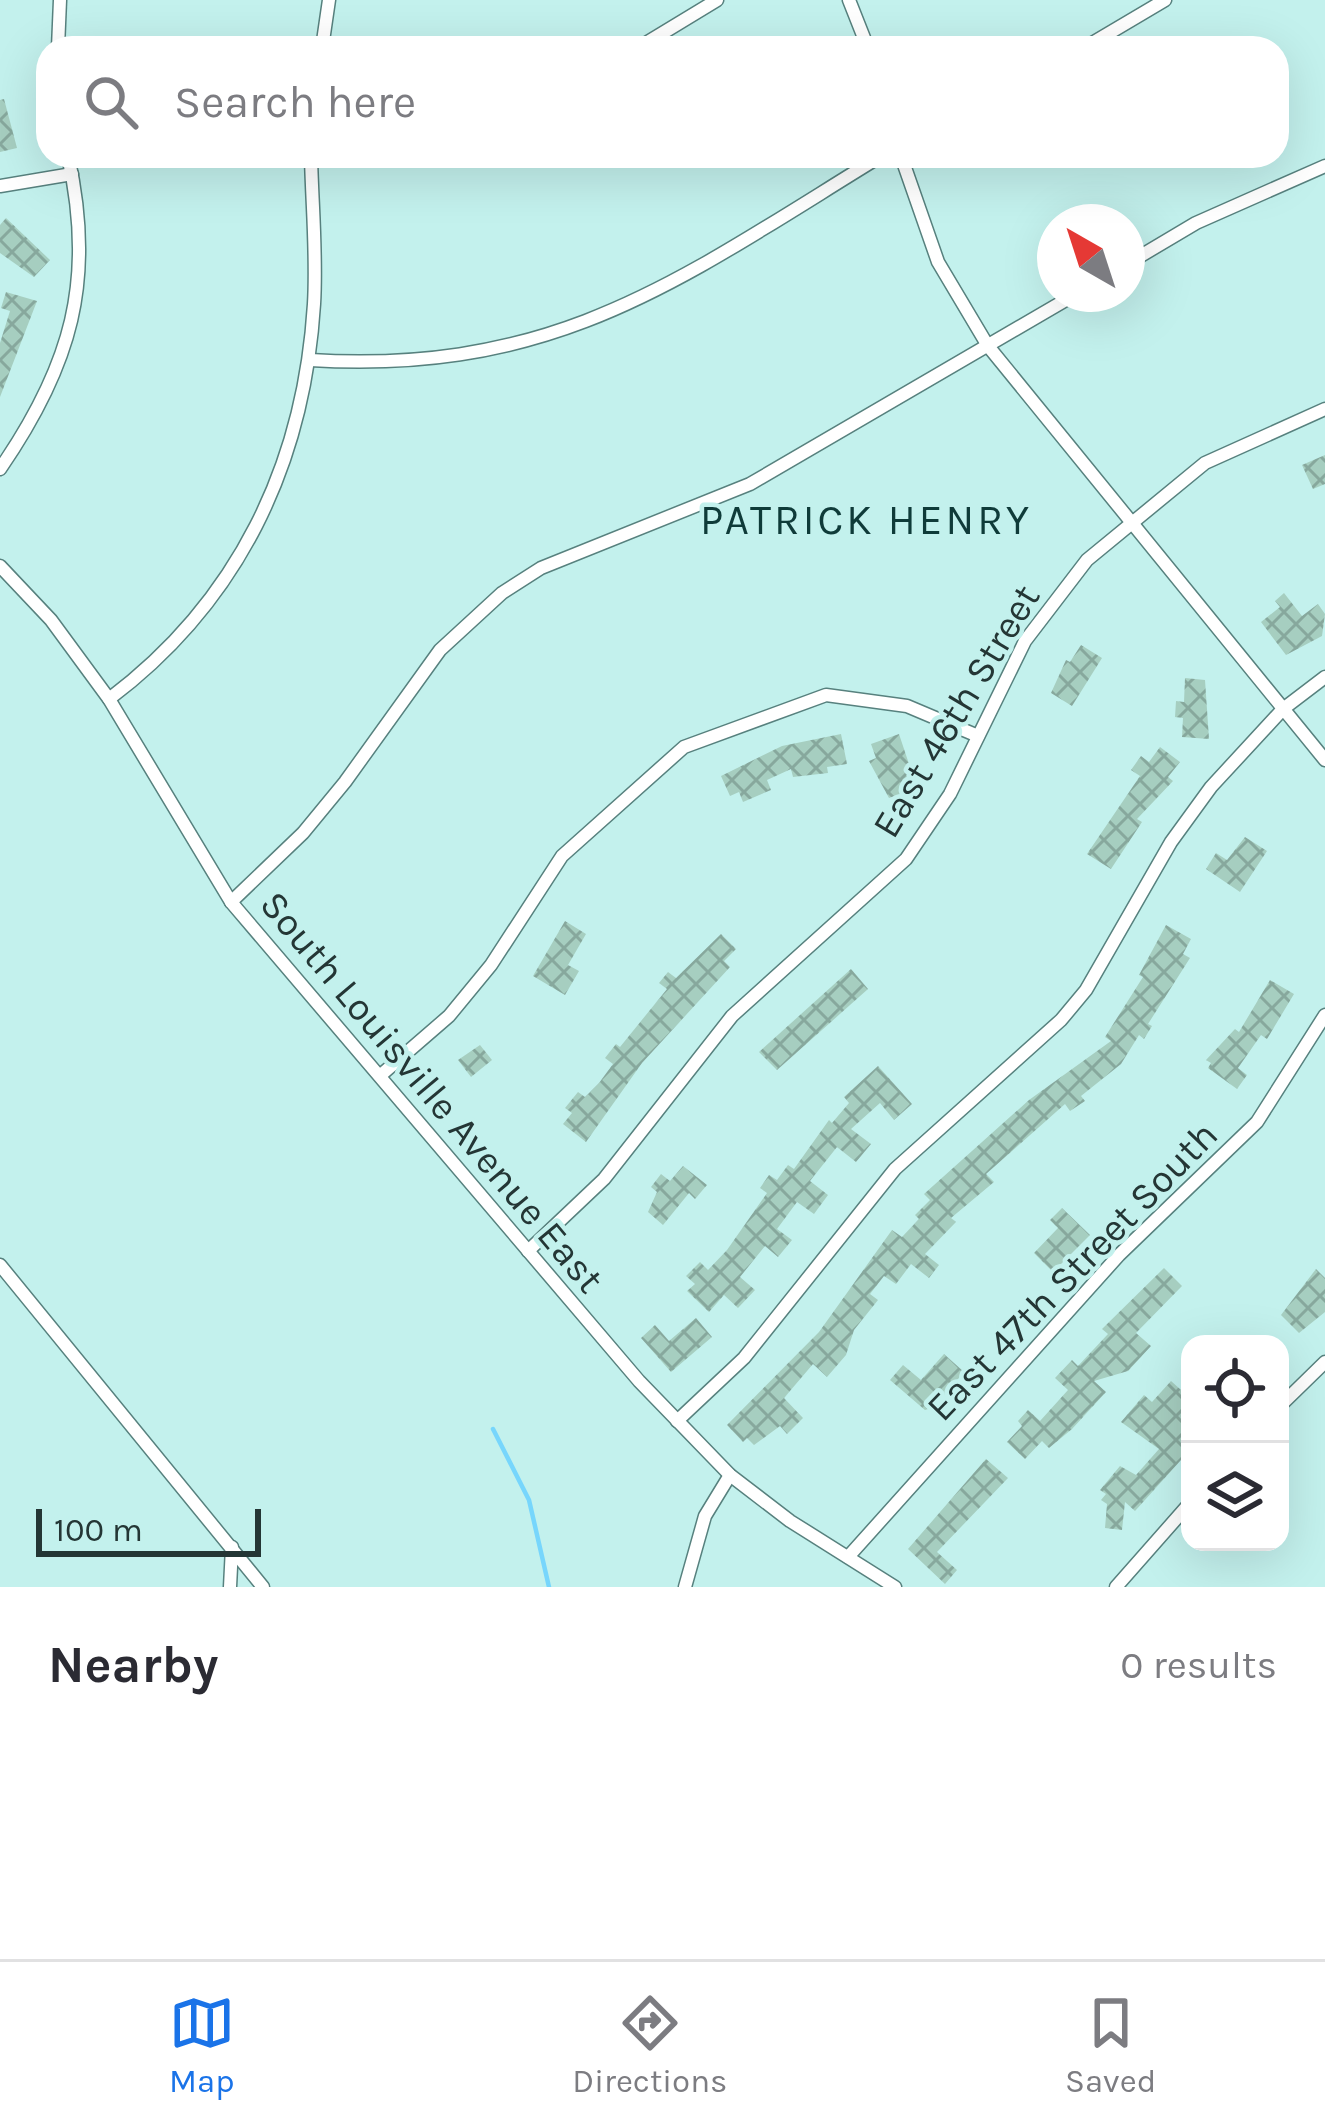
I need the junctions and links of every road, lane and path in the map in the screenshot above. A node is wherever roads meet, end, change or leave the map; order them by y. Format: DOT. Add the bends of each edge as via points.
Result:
graph roads {
  1 [pos="60,0"];
  2 [pos="329,0"];
  3 [pos="717,0"];
  4 [pos="849,0"];
  5 [pos="1165,0"];
  6 [pos="58,36"];
  7 [pos="324,36"];
  8 [pos="658,36"];
  9 [pos="863,36"];
  10 [pos="1104,36"];
  11 [pos="1325,166"];
  12 [pos="71,168"];
  13 [pos="311,168"];
  14 [pos="861,168"];
  15 [pos="905,168"];
  16 [pos="72,174"];
  17 [pos="0,186"];
  18 [pos="1145,253"];
  19 [pos="1046,312"];
  20 [pos="988,346"];
  21 [pos="310,360"];
  22 [pos="1325,409"];
  23 [pos="0,469"];
  24 [pos="1129,521"];
  25 [pos="0,566"];
  26 [pos="1325,677"];
  27 [pos="109,699"];
  28 [pos="1283,709"];
  29 [pos="978,736"];
  30 [pos="1325,760"];
  31 [pos="231,902"];
  32 [pos="1325,1015"];
  33 [pos="382,1074"];
  34 [pos="528,1251"];
  35 [pos="0,1265"];
  36 [pos="1325,1362"];
  37 [pos="1289,1397"];
  38 [pos="677,1421"];
  39 [pos="730,1475"];
  40 [pos="1181,1513"];
  41 [pos="232,1547"];
  42 [pos="848,1558"];
  43 [pos="230,1587"];
  44 [pos="263,1587"];
  45 [pos="686,1587"];
  46 [pos="895,1587"];
  47 [pos="1116,1587"];
  1 -- 6 [label="street"];
  2 -- 7 [label="street"];
  3 -- 8 [label="street"];
  4 -- 9 [label="street"];
  5 -- 10 [label="street"];
  11 -- 18 [label="street"];
  12 -- 16 [label="street"];
  13 -- 21 [label="street"];
  14 -- 21 [label="street" via="663,289 596,320 483,354 378,364"];
  15 -- 20 [label="street" via="938,262"];
  16 -- 17 [label="street"];
  16 -- 23 [label="street" via="82,262 68,339 34,419"];
  19 -- 20 [label="street"];
  20 -- 24 [label="street"];
  20 -- 31 [label="street" via="749,484 542,568 502,593 440,650 303,833"];
  21 -- 27 [label="street" via="266,514 200,617"];
  22 -- 24 [label="street, East 46th Street" via="1205,463"];
  24 -- 28 [label="street"];
  24 -- 29 [label="street, East 46th Street" via="1025,640"];
  25 -- 27 [label="street, South Louisville Avenue East"];
  26 -- 28 [label="street"];
  27 -- 31 [label="street, South Louisville Avenue East"];
  28 -- 30 [label="street"];
  28 -- 38 [label="street" via="1171,842 1061,1020 895,1169 744,1358"];
  29 -- 33 [label="street" via="907,706 826,695 684,747 562,856 463,999"];
  29 -- 34 [label="street, East 46th Street" via="905,859 732,1016 604,1180"];
  31 -- 33 [label="street, South Louisville Avenue East"];
  32 -- 42 [label="street, East 47th Street South" via="1257,1122 1119,1255"];
  33 -- 34 [label="street, South Louisville Avenue East"];
  34 -- 38 [label="street, South Louisville Avenue East"];
  35 -- 41 [label="street"];
  36 -- 37 [label="street"];
  38 -- 39 [label="street, South Louisville Avenue East"];
  39 -- 42 [label="street, South Louisville Avenue East"];
  39 -- 45 [label="street" via="705,1516"];
  40 -- 47 [label="street"];
  41 -- 43 [label="street"];
  41 -- 44 [label="street"];
  42 -- 46 [label="street, South Louisville Avenue East"];
}
